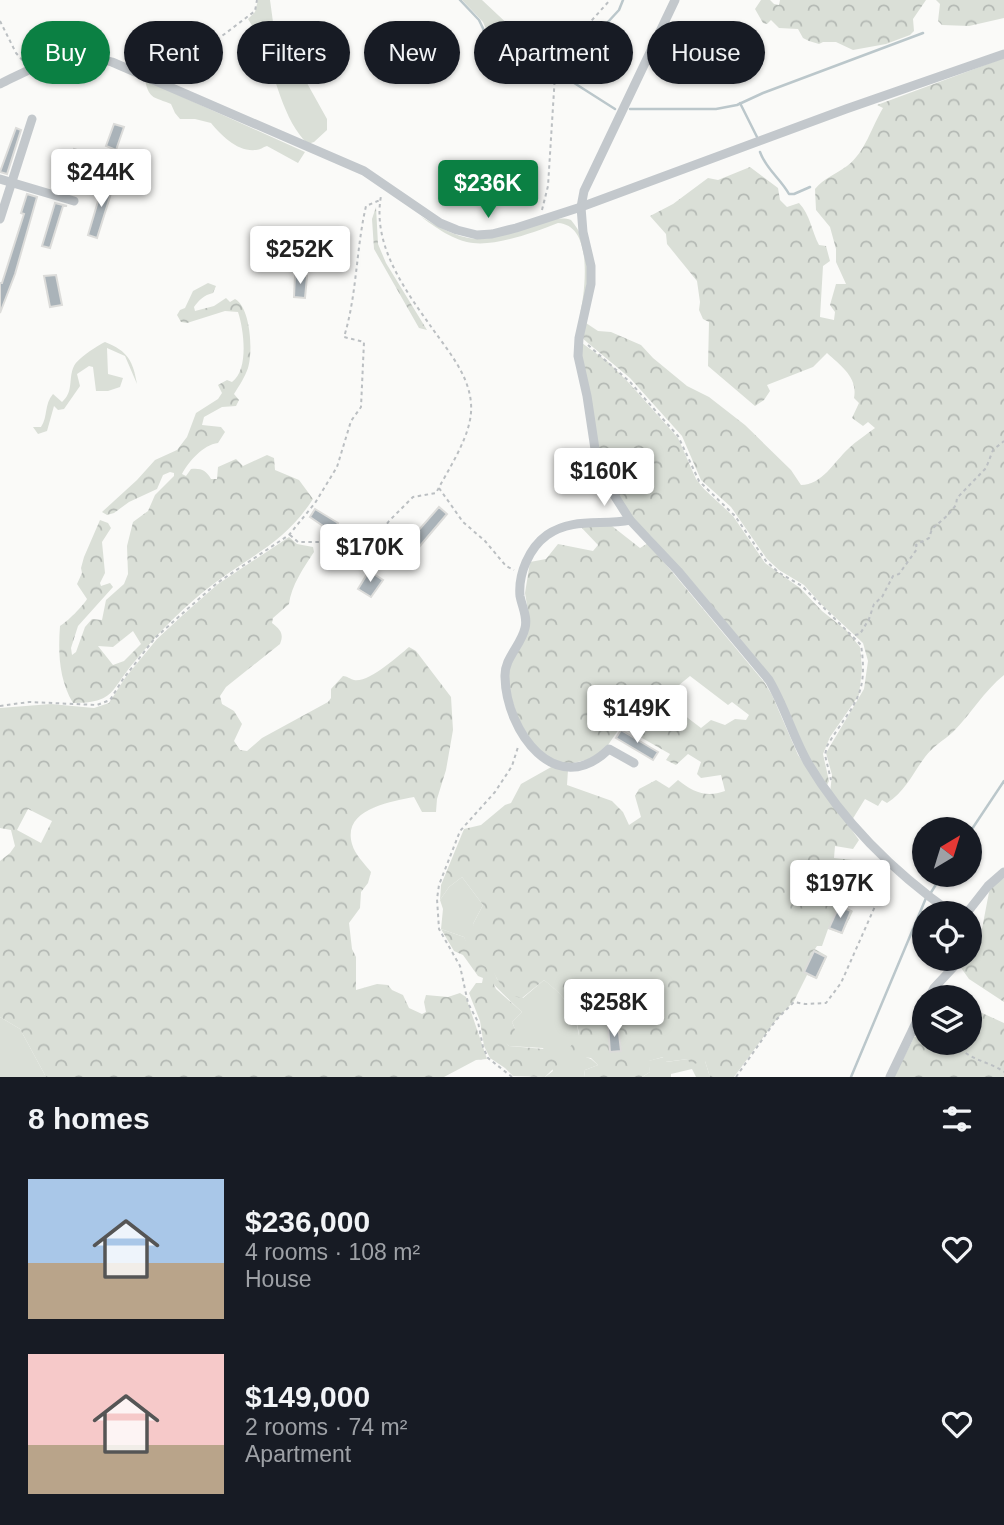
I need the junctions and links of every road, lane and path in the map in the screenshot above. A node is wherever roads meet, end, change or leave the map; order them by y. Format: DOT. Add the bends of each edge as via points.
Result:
graph roads {
  1 [pos="257,0"];
  2 [pos="610,0"];
  3 [pos="675,0"];
  4 [pos="0,21"];
  5 [pos="223,35"];
  6 [pos="1004,54"];
  7 [pos="21,59"];
  8 [pos="21,74"];
  9 [pos="0,84"];
  10 [pos="164,84"];
  11 [pos="32,120"];
  12 [pos="5,181"];
  13 [pos="384,185"];
  14 [pos="380,200"];
  15 [pos="74,201"];
  16 [pos="581,207"];
  17 [pos="0,219"];
  18 [pos="539,221"];
  19 [pos="579,338"];
  20 [pos="1004,441"];
  21 [pos="439,488"];
  22 [pos="630,520"];
  23 [pos="289,535"];
  24 [pos="522,574"];
  25 [pos="854,636"];
  26 [pos="0,706"];
  27 [pos="523,737"];
  28 [pos="634,763"];
  29 [pos="828,794"];
  30 [pos="893,866"];
  31 [pos="1004,872"];
  32 [pos="937,901"];
  33 [pos="976,901"];
  34 [pos="950,971"];
  35 [pos="937,985"];
  36 [pos="912,1031"];
  37 [pos="966,1055"];
  38 [pos="1004,1072"];
  39 [pos="512,1077"];
  40 [pos="736,1077"];
  41 [pos="890,1077"];
  1 -- 5 [label="path" via="255,11"];
  2 -- 18 [label="path" via="559,60 548,186"];
  3 -- 16 [label="street" via="584,191"];
  4 -- 7 [label="path"];
  6 -- 16 [label="street"];
  8 -- 9 [label="street"];
  10 -- 13 [label="street" via="364,171"];
  11 -- 12 [label="street"];
  12 -- 15 [label="street"];
  12 -- 17 [label="street"];
  13 -- 14 [label="path"];
  13 -- 18 [label="street" via="440,223 477,235"];
  14 -- 21 [label="path" via="389,262 452,353 471,400 464,438"];
  14 -- 23 [label="path" via="366,206 352,312 344,337 364,342 361,407 351,421 337,467"];
  16 -- 18 [label="street"];
  16 -- 19 [label="street" via="592,266"];
  19 -- 22 [label="street" via="594,449 602,476"];
  19 -- 25 [label="path" via="630,382 678,436 699,481 735,516 766,561 802,586"];
  20 -- 25 [label="path" via="929,538 916,545 907,564 874,604 860,634"];
  21 -- 23 [label="path" via="436,493 413,497 370,546 298,542"];
  21 -- 24 [label="path" via="463,522 506,565"];
  22 -- 24 [label="street" via="585,522 549,533 537,544"];
  22 -- 29 [label="street" via="769,680"];
  23 -- 26 [label="path" via="217,583 155,638 110,700 97,705 29,702"];
  24 -- 27 [label="street" via="520,595 526,627 505,675 510,706"];
  25 -- 29 [label="path" via="861,645 863,684 827,746"];
  27 -- 28 [label="street" via="546,759 568,768 592,764 609,749"];
  27 -- 39 [label="path" via="495,792 460,831 437,899 439,929 460,966 483,1047 488,1058"];
  29 -- 30 [label="street"];
  30 -- 32 [label="street"];
  30 -- 40 [label="path" via="841,984 826,1003 794,1002"];
  31 -- 33 [label="street"];
  34 -- 35 [label="street"];
  36 -- 41 [label="street"];
  37 -- 38 [label="path"];
}
